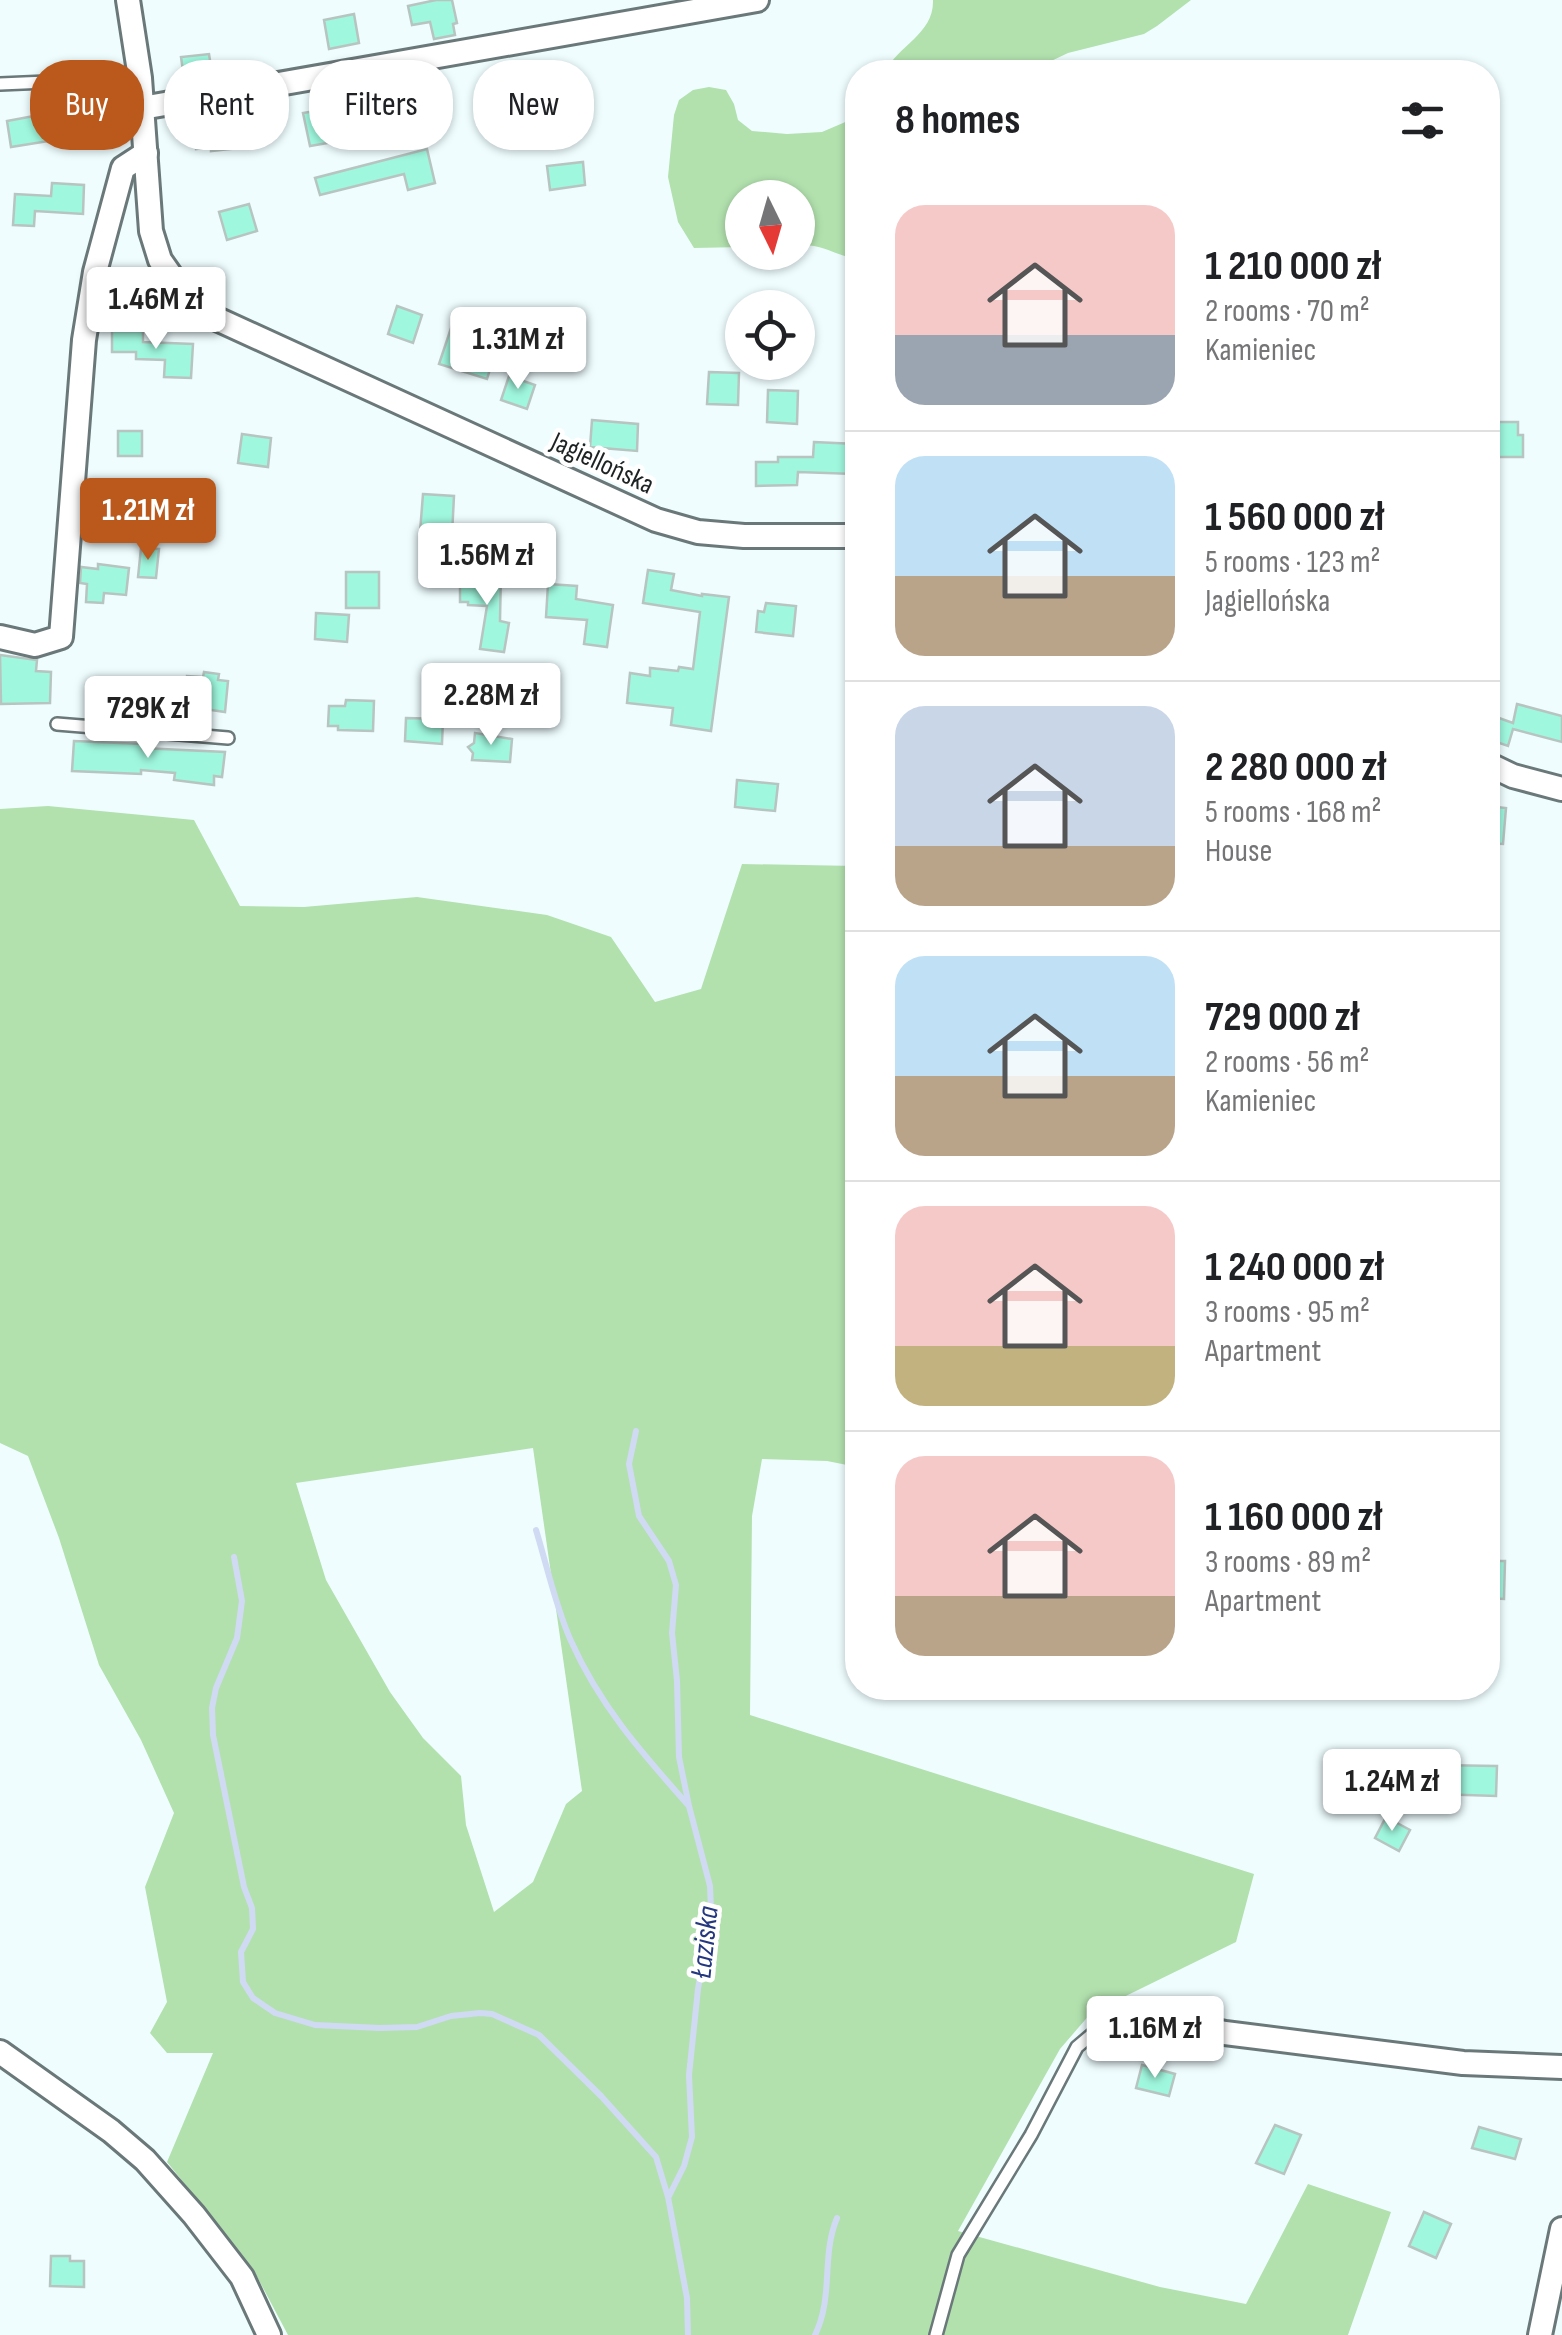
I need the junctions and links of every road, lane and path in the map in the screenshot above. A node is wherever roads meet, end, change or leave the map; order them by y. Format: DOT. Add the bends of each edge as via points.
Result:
graph roads {
  1 [pos="128,0"];
  2 [pos="757,0"];
  3 [pos="137,60"];
  4 [pos="30,83"];
  5 [pos="0,84"];
  6 [pos="144,108"];
  7 [pos="144,130"];
  8 [pos="146,153"];
  9 [pos="845,536"];
  10 [pos="0,637"];
  11 [pos="57,724"];
  12 [pos="228,738"];
  13 [pos="1500,770"];
  14 [pos="1562,790"];
  15 [pos="1141,2016"];
  16 [pos="0,2052"];
  17 [pos="1562,2067"];
  18 [pos="1562,2229"];
  19 [pos="1542,2333"];
  20 [pos="269,2335"];
  21 [pos="936,2335"];
  1 -- 3 [label="street, Jagiellońska"];
  2 -- 6 [label="street"];
  4 -- 5 [label="lane"];
  7 -- 8 [label="street, Jagiellońska"];
  8 -- 9 [label="street, Jagiellońska" via="151,232 160,260 186,298 217,319 656,520 744,536"];
  8 -- 10 [label="street" via="124,168 95,272 61,638 35,645"];
  11 -- 12 [label="lane"];
  13 -- 14 [label="street"];
  15 -- 17 [label="street" via="1463,2064"];
  15 -- 21 [label="lane" via="1110,2020 1077,2047 958,2255"];
  16 -- 20 [label="street" via="144,2160 242,2277"];
  18 -- 19 [label="street"];
}
